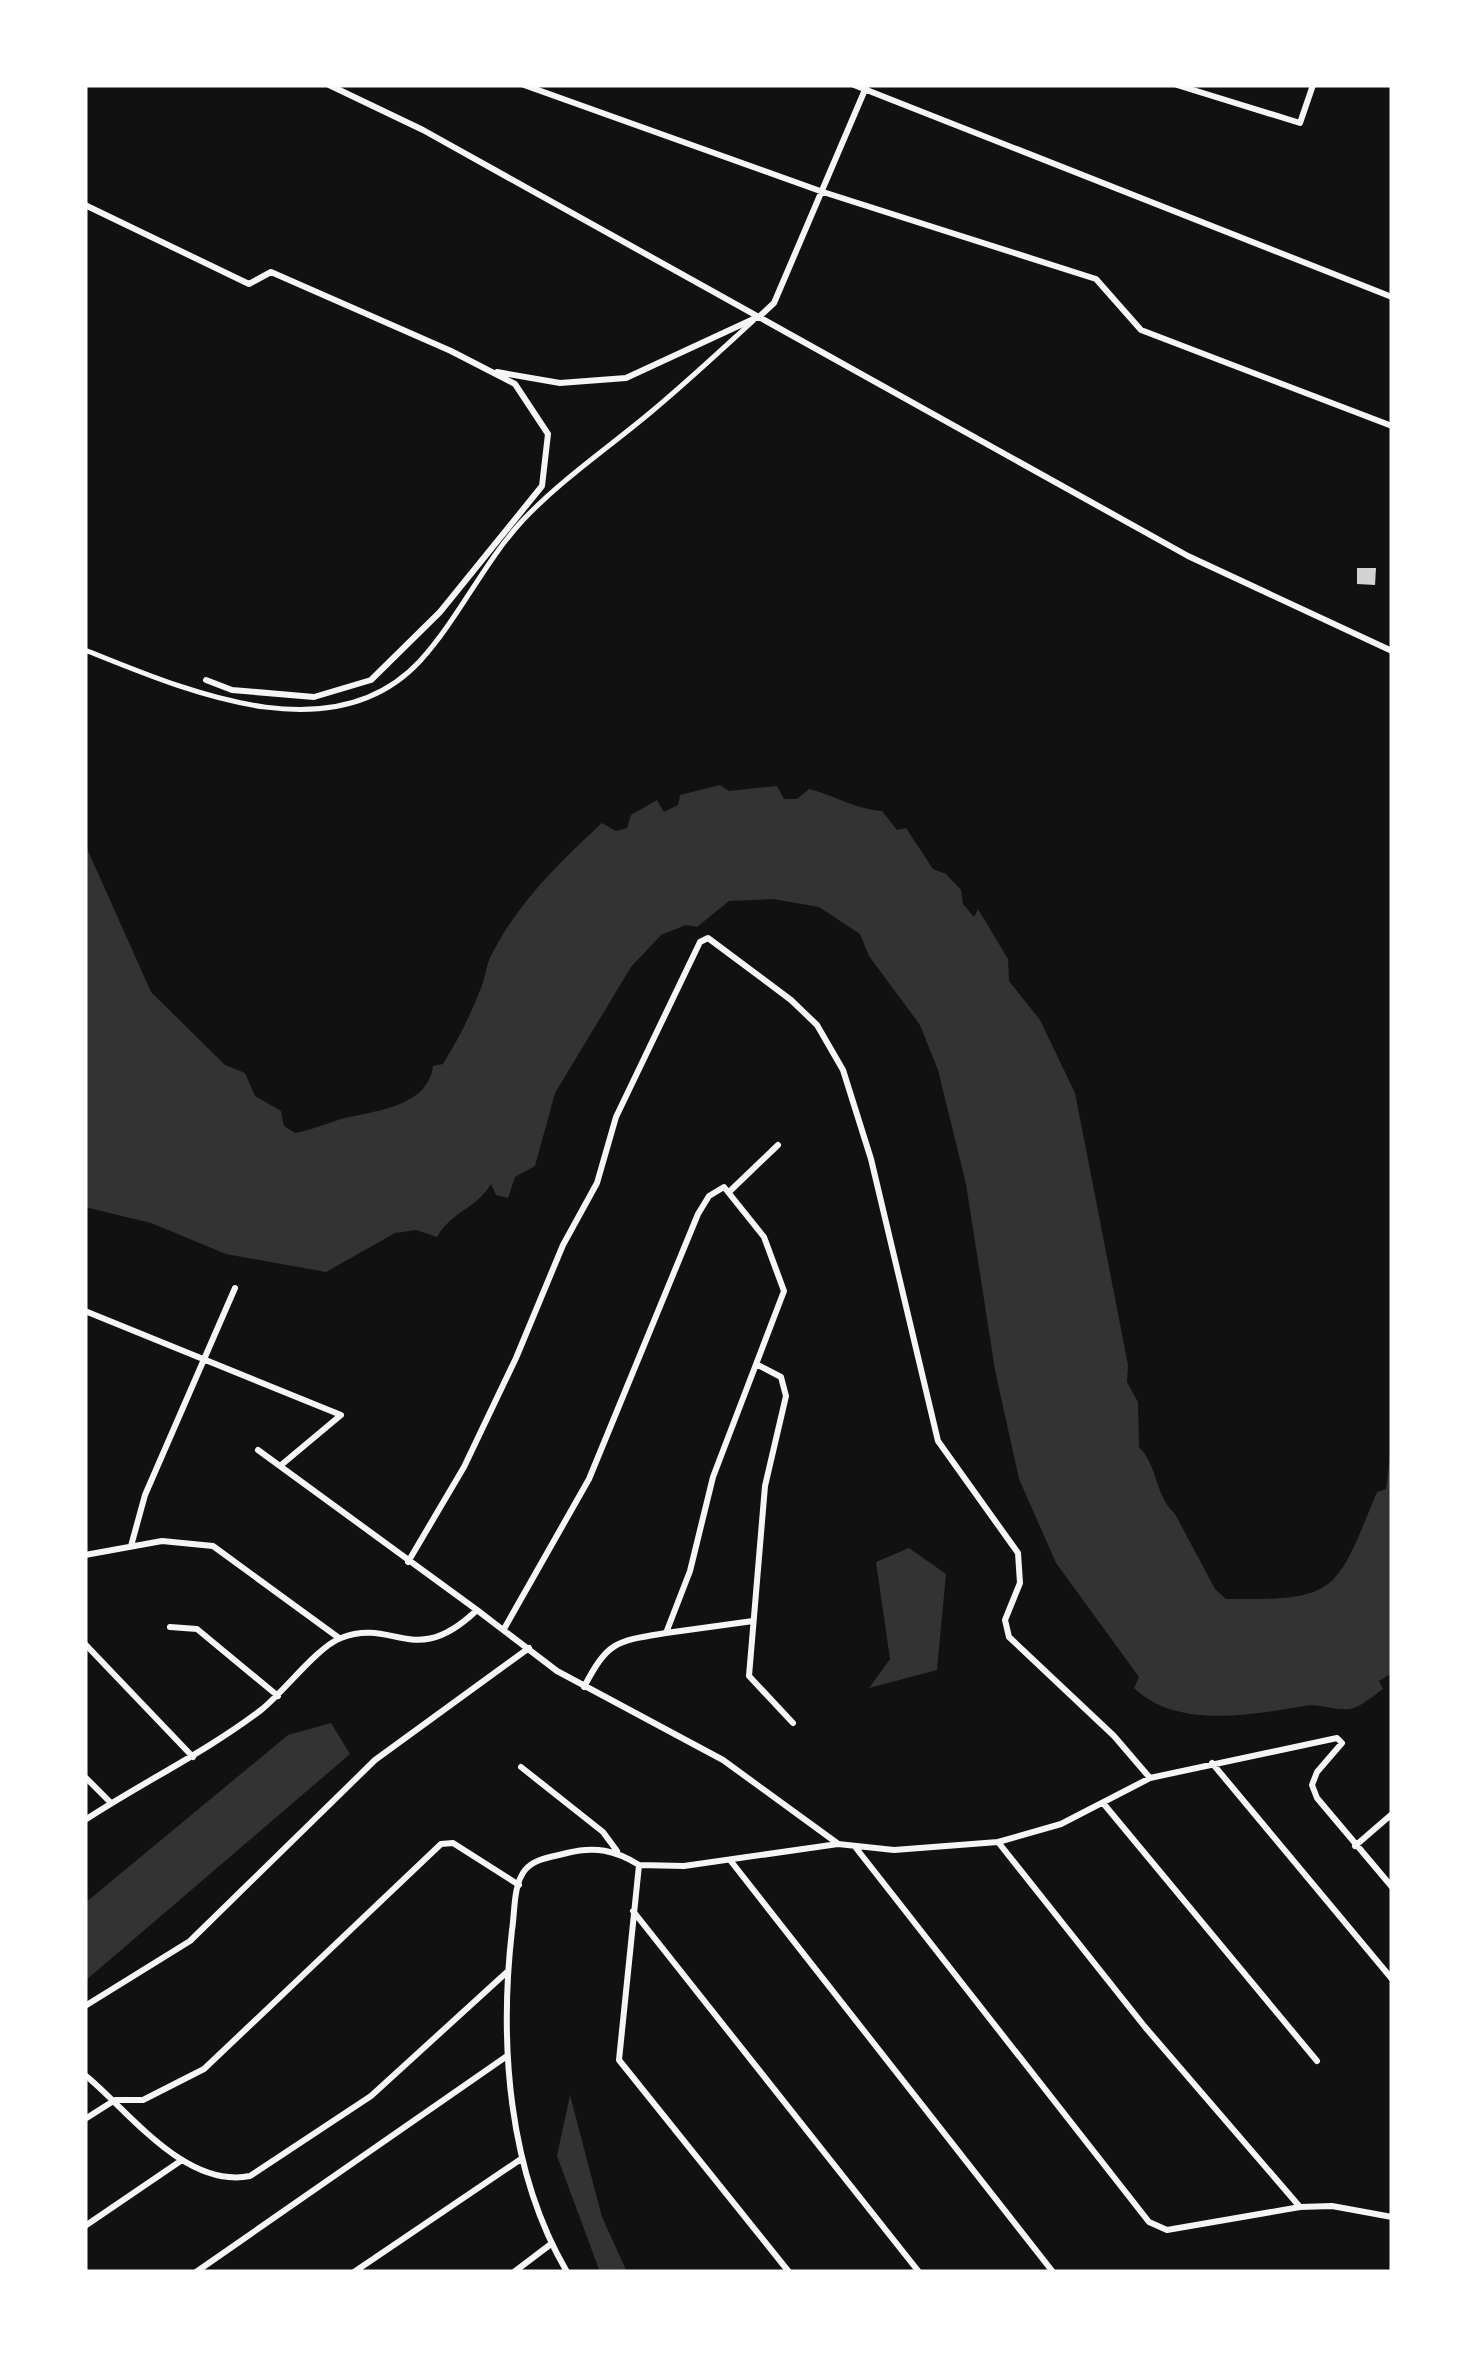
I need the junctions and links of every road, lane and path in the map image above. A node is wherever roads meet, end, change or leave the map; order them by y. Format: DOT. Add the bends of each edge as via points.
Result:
graph roads {
  1 [pos="330,85"];
  2 [pos="524,85"];
  3 [pos="854,85"];
  4 [pos="1178,85"];
  5 [pos="1312,85"];
  6 [pos="866,88"];
  7 [pos="823,192"];
  8 [pos="85,205"];
  9 [pos="1392,297"];
  10 [pos="760,316"];
  11 [pos="491,371"];
  12 [pos="1392,426"];
  13 [pos="85,650"];
  14 [pos="1392,651"];
  15 [pos="206,680"];
  16 [pos="778,1145"];
  17 [pos="729,1192"];
  18 [pos="235,1288"];
  19 [pos="85,1311"];
  20 [pos="202,1357"];
  21 [pos="758,1365"];
  22 [pos="258,1450"];
  23 [pos="280,1466"];
  24 [pos="131,1547"];
  25 [pos="85,1555"];
  26 [pos="408,1562"];
  27 [pos="477,1610"];
  28 [pos="753,1621"];
  29 [pos="170,1626"];
  30 [pos="504,1629"];
  31 [pos="666,1633"];
  32 [pos="339,1638"];
  33 [pos="85,1644"];
  34 [pos="529,1648"];
  35 [pos="584,1687"];
  36 [pos="278,1696"];
  37 [pos="793,1724"];
  38 [pos="193,1756"];
  39 [pos="1212,1763"];
  40 [pos="521,1766"];
  41 [pos="85,1777"];
  42 [pos="1150,1778"];
  43 [pos="111,1802"];
  44 [pos="1102,1804"];
  45 [pos="1392,1814"];
  46 [pos="85,1820"];
  47 [pos="998,1842"];
  48 [pos="838,1844"];
  49 [pos="1355,1846"];
  50 [pos="856,1848"];
  51 [pos="618,1851"];
  52 [pos="730,1859"];
  53 [pos="639,1865"];
  54 [pos="519,1884"];
  55 [pos="1392,1888"];
  56 [pos="632,1910"];
  57 [pos="508,1972"];
  58 [pos="1392,1979"];
  59 [pos="85,2006"];
  60 [pos="508,2056"];
  61 [pos="1317,2061"];
  62 [pos="85,2075"];
  63 [pos="115,2100"];
  64 [pos="85,2119"];
  65 [pos="521,2158"];
  66 [pos="182,2160"];
  67 [pos="1300,2207"];
  68 [pos="1392,2218"];
  69 [pos="85,2226"];
  70 [pos="551,2244"];
  71 [pos="196,2272"];
  72 [pos="354,2272"];
  73 [pos="514,2272"];
  74 [pos="567,2272"];
  75 [pos="790,2272"];
  76 [pos="919,2272"];
  77 [pos="1053,2272"];
  1 -- 10 [label="street"];
  2 -- 7 [label="street"];
  3 -- 6 [label="street"];
  4 -- 5 [label="street" via="1300,124"];
  6 -- 7 [label="street"];
  6 -- 9 [label="street"];
  7 -- 10 [label="street" via="774,302"];
  7 -- 12 [label="street" via="1096,279 1141,330"];
  8 -- 11 [label="street" via="249,284 270,272"];
  10 -- 11 [label="street" via="626,378 560,383"];
  10 -- 13 [label="street" via="520,523 416,665 372,695 332,708 230,702"];
  10 -- 14 [label="street" via="1188,556"];
  11 -- 15 [label="street" via="515,384 548,434 542,486 440,612 371,680 314,696 232,690"];
  16 -- 17 [label="street"];
  17 -- 21 [label="street" via="764,1237 784,1291"];
  17 -- 30 [label="street" via="719,1187 703,1204 590,1479"];
  18 -- 20 [label="street"];
  19 -- 20 [label="street"];
  20 -- 23 [label="street" via="341,1414"];
  20 -- 24 [label="street" via="145,1495"];
  21 -- 28 [label="street" via="782,1376 786,1396 765,1486"];
  21 -- 31 [label="street" via="712,1477 690,1571"];
  22 -- 23 [label="street"];
  23 -- 26 [label="street"];
  24 -- 25 [label="street"];
  24 -- 32 [label="street" via="213,1546"];
  26 -- 27 [label="street"];
  26 -- 42 [label="street" via="464,1467 563,1245 598,1183 616,1117 700,942 708,938 817,1025 843,1070 938,1441 1018,1553 1020,1583 1005,1620 1009,1636"];
  27 -- 30 [label="street"];
  27 -- 32 [label="street" via="421,1642 371,1634"];
  28 -- 31 [label="street"];
  28 -- 37 [label="street" via="750,1681"];
  29 -- 36 [label="street" via="197,1629"];
  30 -- 34 [label="street"];
  31 -- 35 [label="street" via="614,1642"];
  32 -- 36 [label="street"];
  33 -- 38 [label="street"];
  34 -- 35 [label="street"];
  34 -- 59 [label="street" via="376,1760 190,1942"];
  35 -- 48 [label="street" via="722,1760"];
  36 -- 38 [label="street"];
  38 -- 43 [label="street"];
  39 -- 42 [label="street"];
  39 -- 49 [label="street" via="1338,1738 1342,1743 1312,1785"];
  39 -- 58 [label="street"];
  40 -- 51 [label="street"];
  41 -- 43 [label="street"];
  42 -- 44 [label="street"];
  43 -- 46 [label="street"];
  44 -- 47 [label="street"];
  44 -- 61 [label="street"];
  45 -- 49 [label="street"];
  47 -- 50 [label="street"];
  47 -- 67 [label="street"];
  48 -- 50 [label="street"];
  48 -- 52 [label="street"];
  49 -- 55 [label="street"];
  50 -- 67 [label="street" via="1149,2222 1167,2230"];
  51 -- 53 [label="street"];
  51 -- 54 [label="street" via="536,1861"];
  52 -- 53 [label="street"];
  52 -- 77 [label="street"];
  53 -- 56 [label="street"];
  54 -- 57 [label="street"];
  54 -- 63 [label="street" via="453,1843 441,1844 204,2069 143,2100"];
  56 -- 75 [label="street" via="619,2060"];
  56 -- 76 [label="street"];
  57 -- 60 [label="street"];
  57 -- 66 [label="street" via="371,2096 250,2176 227,2177"];
  60 -- 65 [label="street"];
  60 -- 71 [label="street"];
  62 -- 63 [label="street"];
  63 -- 64 [label="street"];
  63 -- 66 [label="street"];
  65 -- 70 [label="street"];
  65 -- 72 [label="street"];
  66 -- 69 [label="street"];
  67 -- 68 [label="street"];
  70 -- 73 [label="street"];
  70 -- 74 [label="street"];
}
